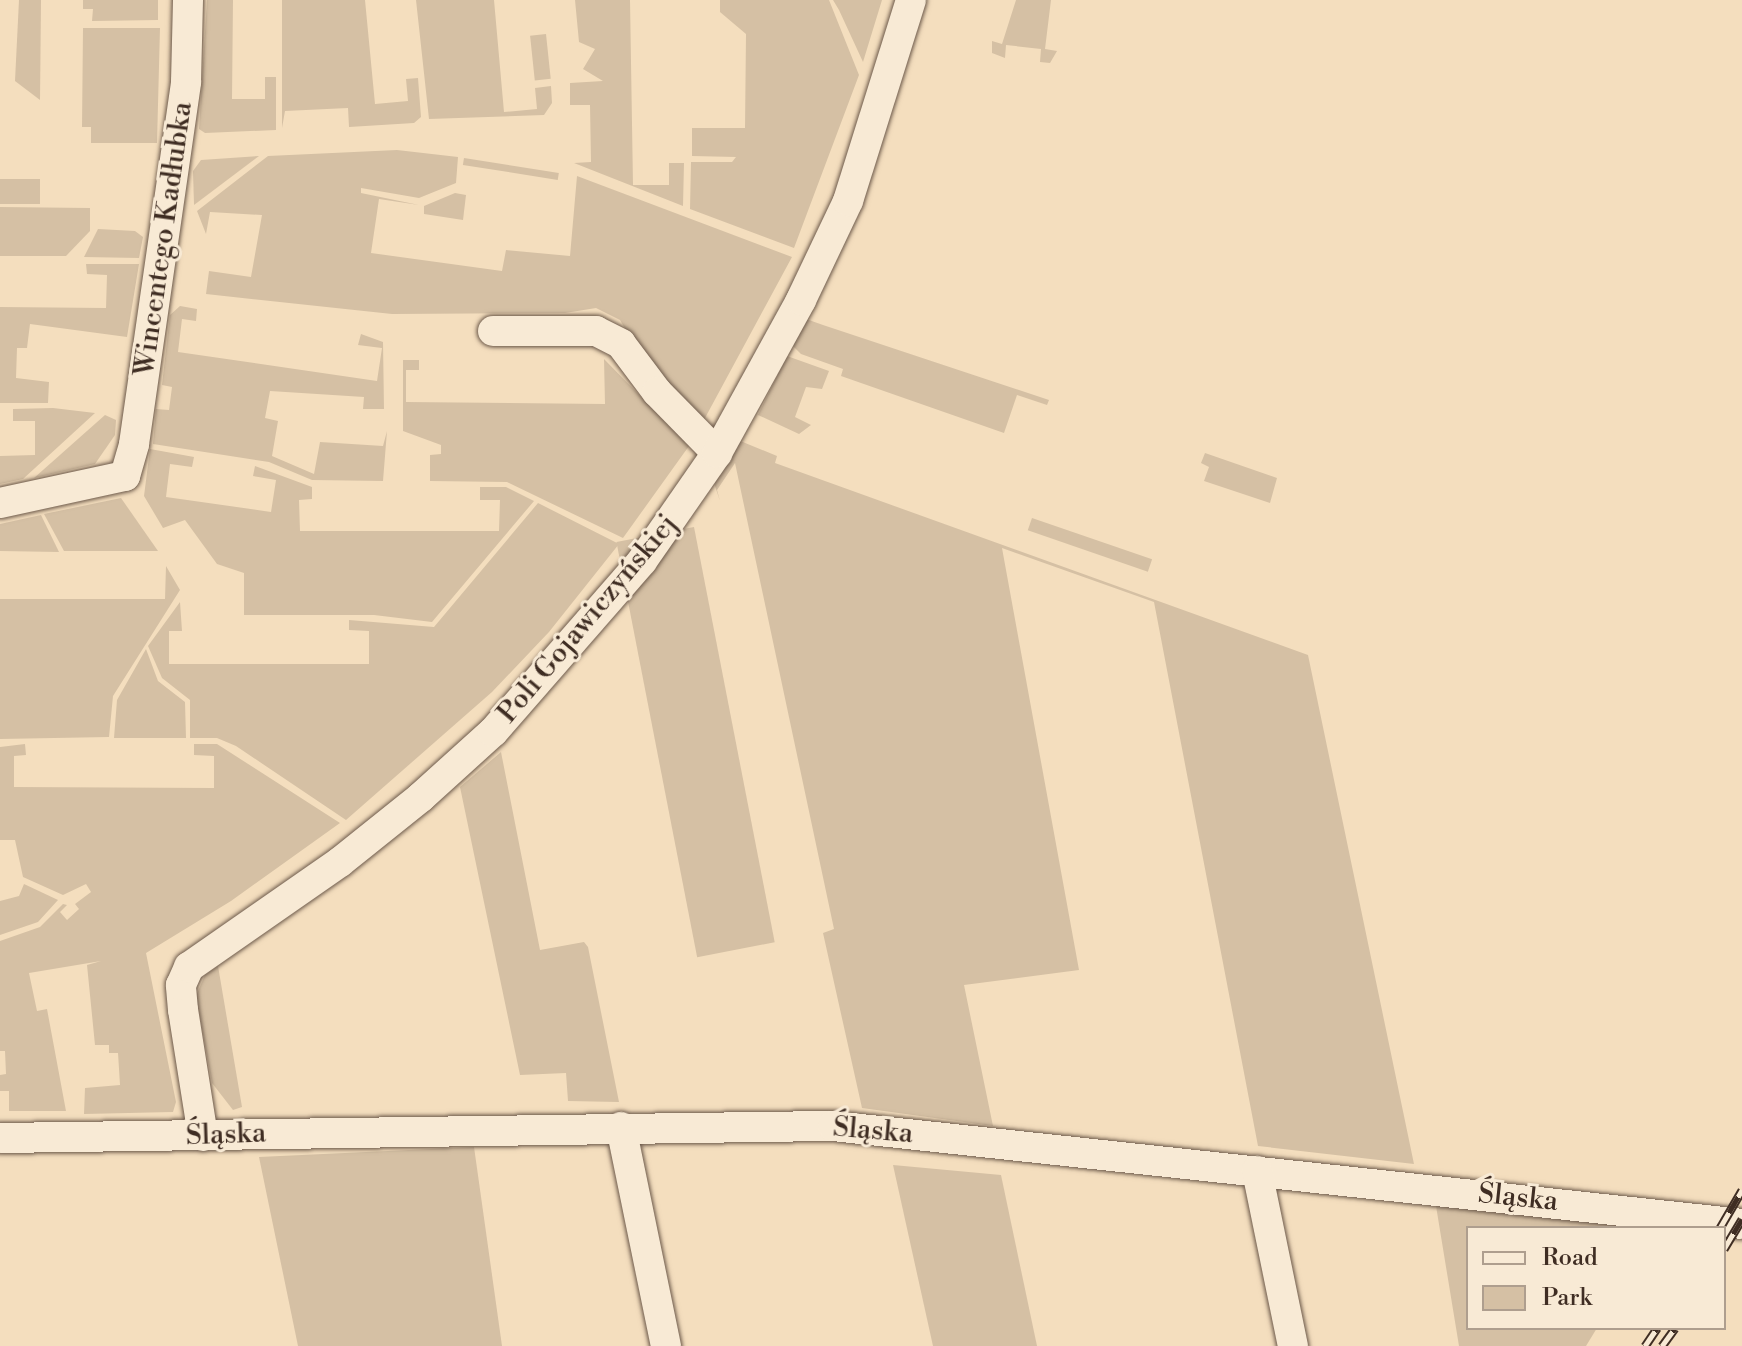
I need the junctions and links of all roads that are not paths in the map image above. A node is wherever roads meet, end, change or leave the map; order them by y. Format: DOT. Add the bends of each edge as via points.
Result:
graph roads {
  1 [pos="188,0"];
  2 [pos="911,0"];
  3 [pos="493,331"];
  4 [pos="717,453"];
  5 [pos="0,503"];
  6 [pos="621,1127"];
  7 [pos="203,1136"];
  8 [pos="0,1138"];
  9 [pos="1257,1171"];
  10 [pos="1742,1224"];
  11 [pos="666,1346"];
  12 [pos="1293,1346"];
  1 -- 5 [label="street, Wincentego Kadłubka" via="186,82 125,476"];
  2 -- 4 [label="street, Poli Gojawiczyńskiej" via="848,201"];
  3 -- 4 [label="street" via="596,331 621,344 657,392"];
  4 -- 7 [label="street, Poli Gojawiczyńskiej" via="642,561 493,732 340,862 189,967 181,985 183,1010"];
  6 -- 7 [label="street, Śląska"];
  6 -- 9 [label="street, Śląska" via="833,1126"];
  6 -- 11 [label="street"];
  7 -- 8 [label="street, Śląska"];
  9 -- 10 [label="street, Śląska"];
  9 -- 12 [label="street"];
}
